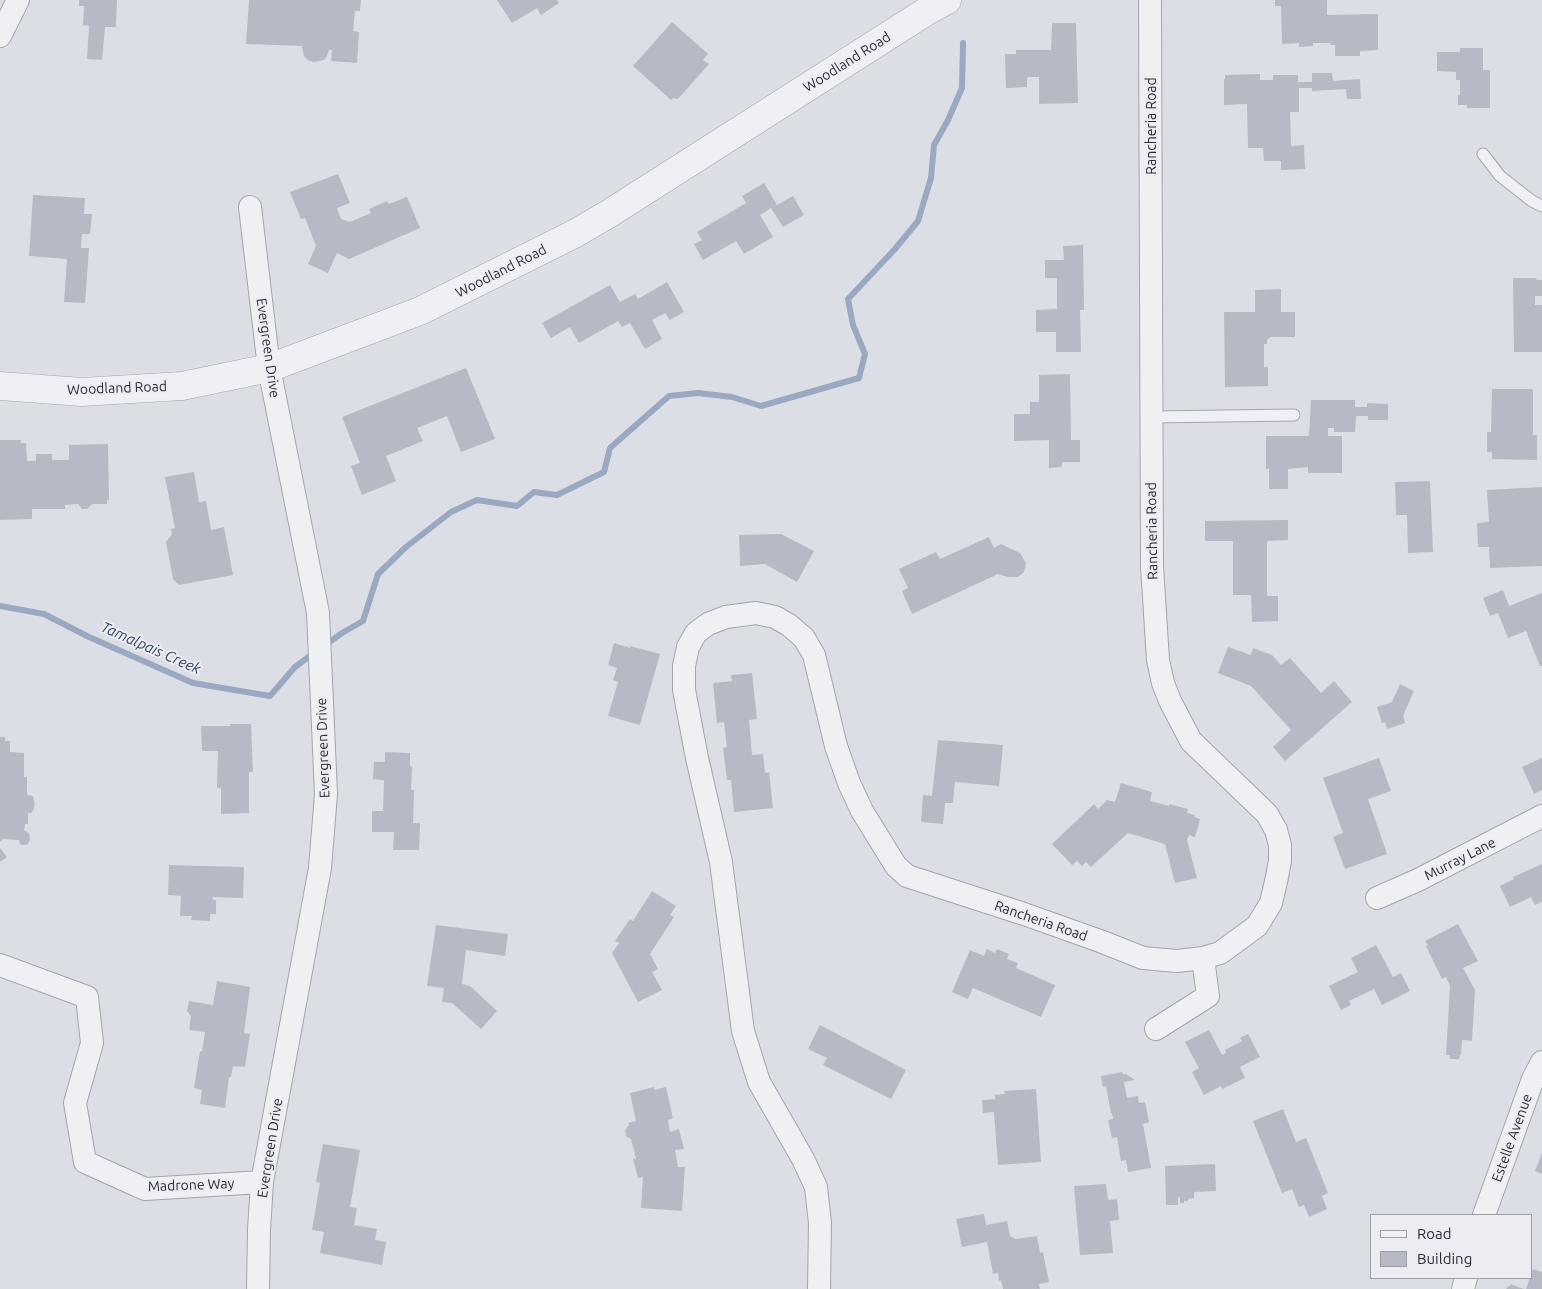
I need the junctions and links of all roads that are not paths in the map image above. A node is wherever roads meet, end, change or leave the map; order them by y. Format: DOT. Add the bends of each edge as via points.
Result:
graph roads {
  1 [pos="18,0"];
  2 [pos="1150,0"];
  3 [pos="933,4"];
  4 [pos="0,36"];
  5 [pos="1483,154"];
  6 [pos="1542,206"];
  7 [pos="250,207"];
  8 [pos="268,368"];
  9 [pos="0,386"];
  10 [pos="1294,415"];
  11 [pos="1152,417"];
  12 [pos="1542,816"];
  13 [pos="1377,898"];
  14 [pos="1203,958"];
  15 [pos="0,965"];
  16 [pos="1156,1029"];
  17 [pos="1542,1062"];
  18 [pos="262,1182"];
  19 [pos="1484,1214"];
  20 [pos="258,1289"];
  21 [pos="819,1289"];
  1 -- 4 [label="street"];
  2 -- 11 [label="street, Rancheria Road"];
  3 -- 8 [label="street, Woodland Road" via="576,233 420,311"];
  5 -- 6 [label="lane" via="1500,176"];
  7 -- 8 [label="street, Evergreen Drive"];
  8 -- 9 [label="street, Woodland Road" via="182,386 82,392"];
  8 -- 18 [label="street, Evergreen Drive" via="318,614 326,794 320,868"];
  10 -- 11 [label="lane"];
  11 -- 14 [label="street, Rancheria Road" via="1152,566 1158,660 1163,683 1191,741 1267,814 1280,845 1272,903 1256,926 1220,953"];
  12 -- 13 [label="street, Murray Lane"];
  14 -- 16 [label="street" via="1208,996"];
  14 -- 21 [label="street, Rancheria Road" via="1177,961 1143,958 1024,914 907,876 896,866 849,783 836,746 814,655 804,638 775,617 756,613 726,618 708,624 696,633 688,647 684,690 696,758 722,862 743,1031 759,1082 816,1187 820,1223"];
  15 -- 18 [label="street, Madrone Way" via="88,998 92,1043 75,1103 86,1162 145,1189"];
  17 -- 19 [label="street, Estelle Avenue"];
  18 -- 20 [label="street, Evergreen Drive"];
}
